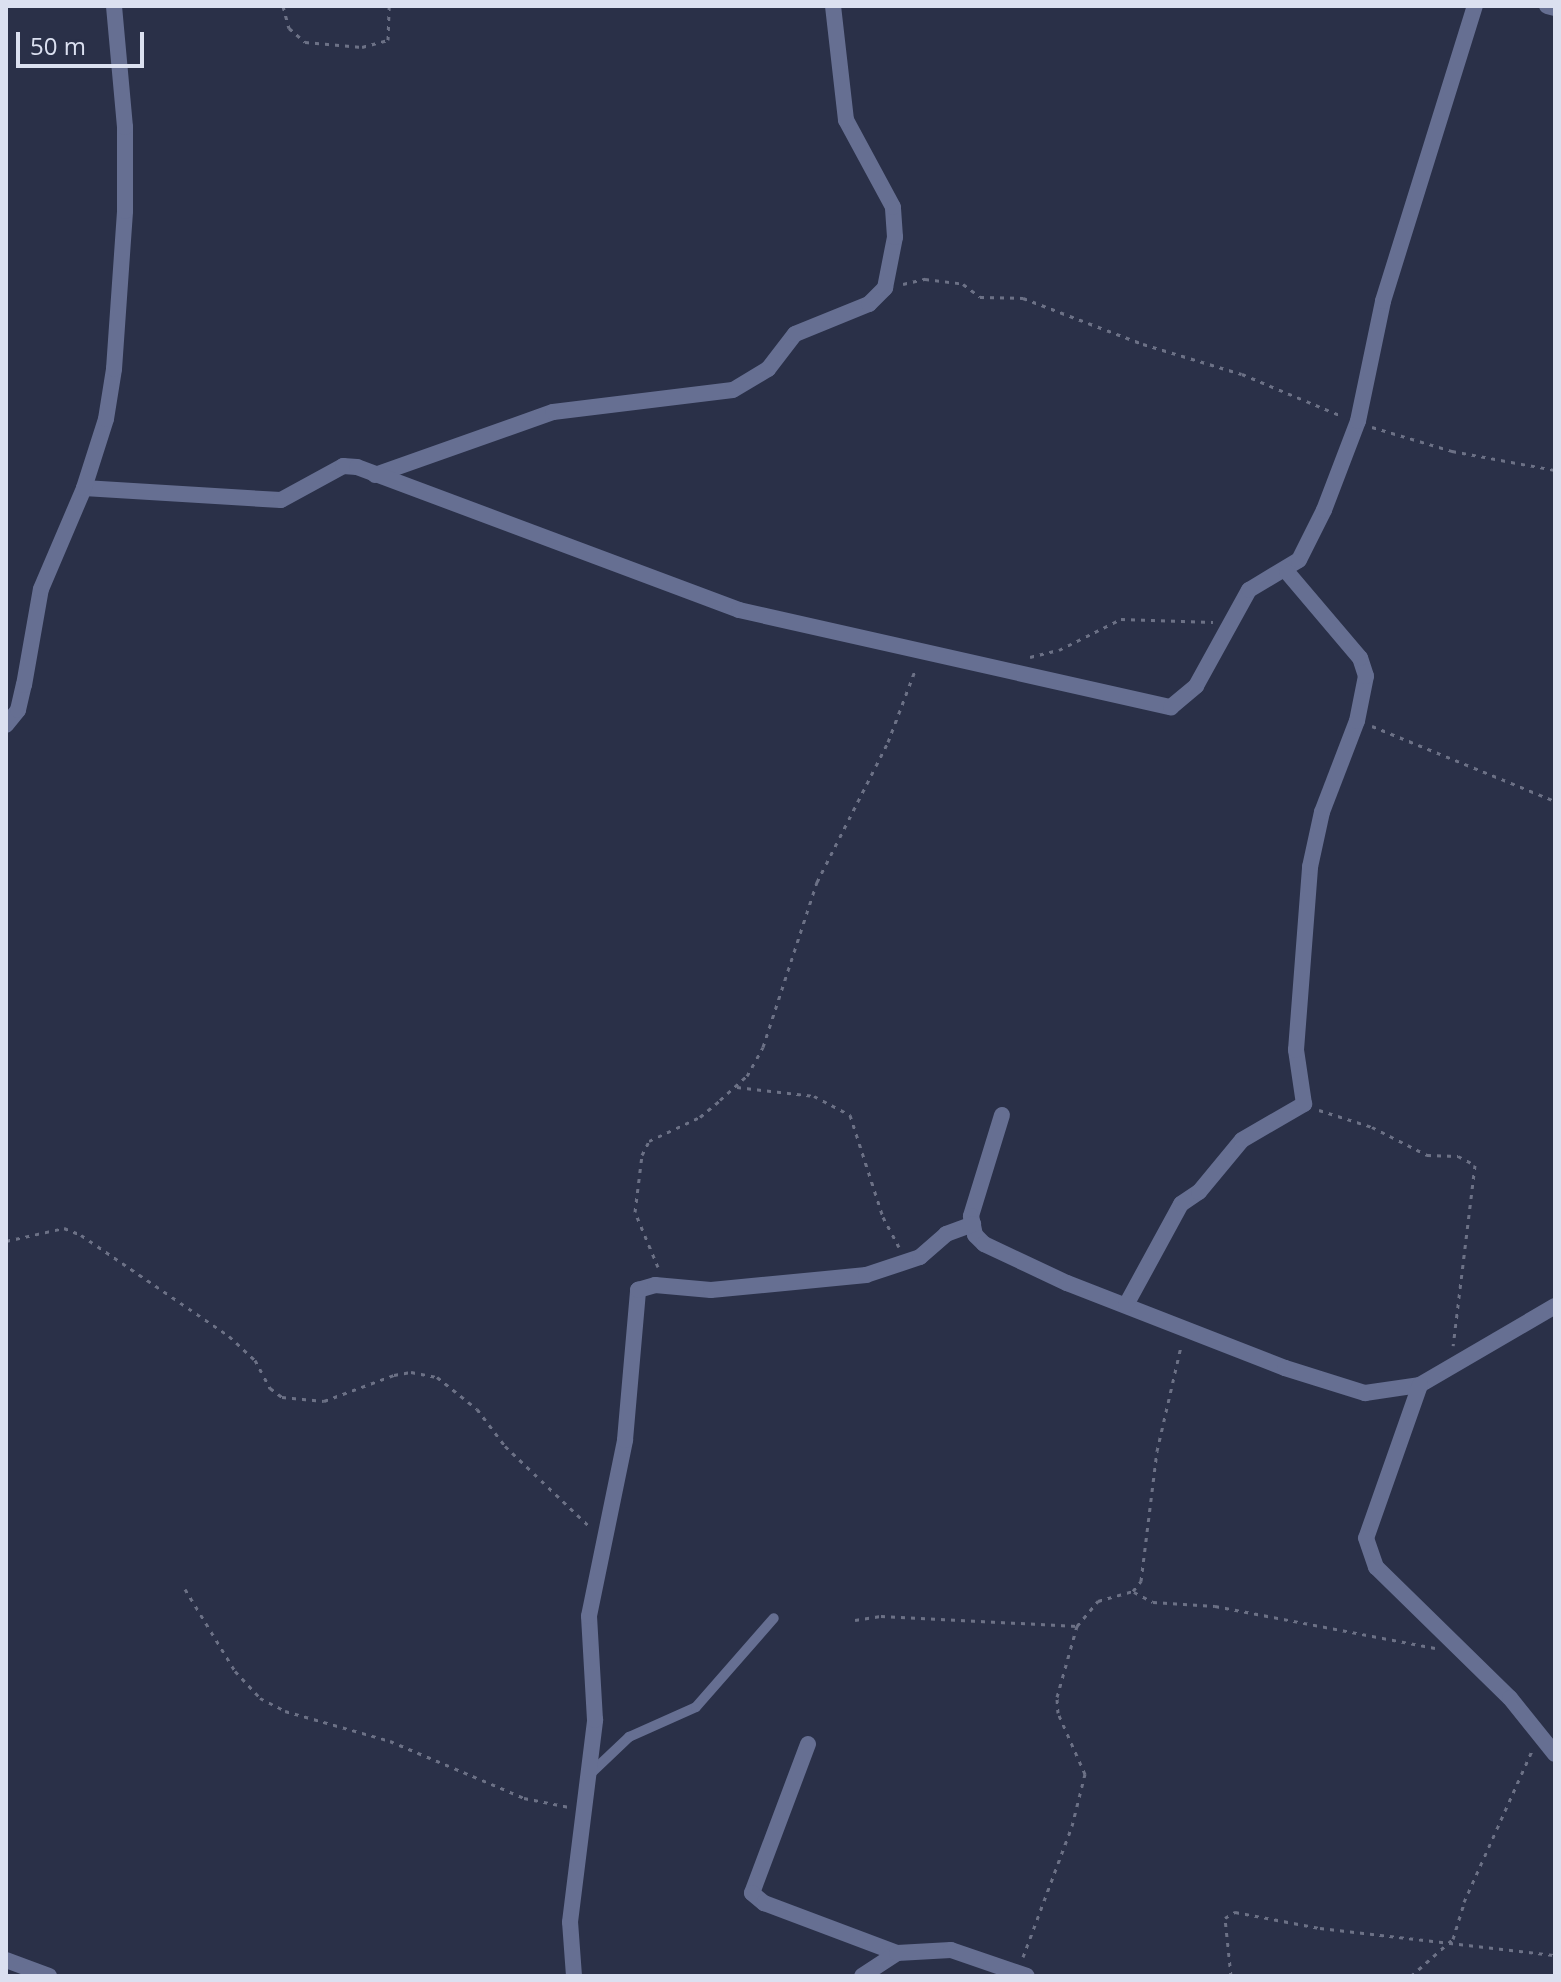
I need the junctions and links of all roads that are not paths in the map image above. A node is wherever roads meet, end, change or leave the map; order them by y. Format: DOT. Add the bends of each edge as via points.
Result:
graph roads {
  1 [pos="114,6"];
  2 [pos="833,6"];
  3 [pos="1475,6"];
  4 [pos="1547,6"];
  5 [pos="1555,8"];
  6 [pos="375,475"];
  7 [pos="84,488"];
  8 [pos="1287,572"];
  9 [pos="6,725"];
  10 [pos="1002,1115"];
  11 [pos="973,1224"];
  12 [pos="1126,1305"];
  13 [pos="1555,1306"];
  14 [pos="1420,1385"];
  15 [pos="774,1618"];
  16 [pos="808,1744"];
  17 [pos="1550,1748"];
  18 [pos="585,1780"];
  19 [pos="897,1953"];
  20 [pos="6,1960"];
  21 [pos="1022,1974"];
  22 [pos="49,1976"];
  23 [pos="574,1976"];
  24 [pos="862,1976"];
  1 -- 7 [label="street" via="125,127 122,274 106,419"];
  2 -- 6 [label="street" via="846,120 893,207 895,237 885,288 869,304 795,334 768,369 733,390 553,412"];
  3 -- 8 [label="street" via="1383,301 1358,421 1324,510 1299,560"];
  4 -- 5 [label="street"];
  6 -- 7 [label="street" via="343,466 281,500"];
  6 -- 8 [label="street" via="739,610 1171,707 1196,686 1249,590"];
  7 -- 9 [label="street" via="41,589 18,710"];
  8 -- 12 [label="street" via="1360,658 1366,676 1357,721 1322,812 1310,867 1296,1050 1304,1104 1242,1140 1199,1192 1181,1204"];
  10 -- 11 [label="street" via="975,1196"];
  11 -- 12 [label="street" via="984,1244 1013,1261"];
  11 -- 18 [label="street" via="946,1234 920,1257 827,1281 638,1290 625,1440 589,1616 595,1720"];
  12 -- 14 [label="street" via="1285,1368 1365,1393"];
  13 -- 14 [label="street"];
  14 -- 17 [label="street" via="1369,1529 1367,1549 1387,1579"];
  15 -- 18 [label="lane" via="696,1707 629,1737"];
  16 -- 19 [label="street" via="752,1893 764,1903"];
  18 -- 23 [label="street" via="570,1922"];
  19 -- 21 [label="street" via="951,1950"];
  19 -- 24 [label="street"];
  20 -- 22 [label="street"];
}
